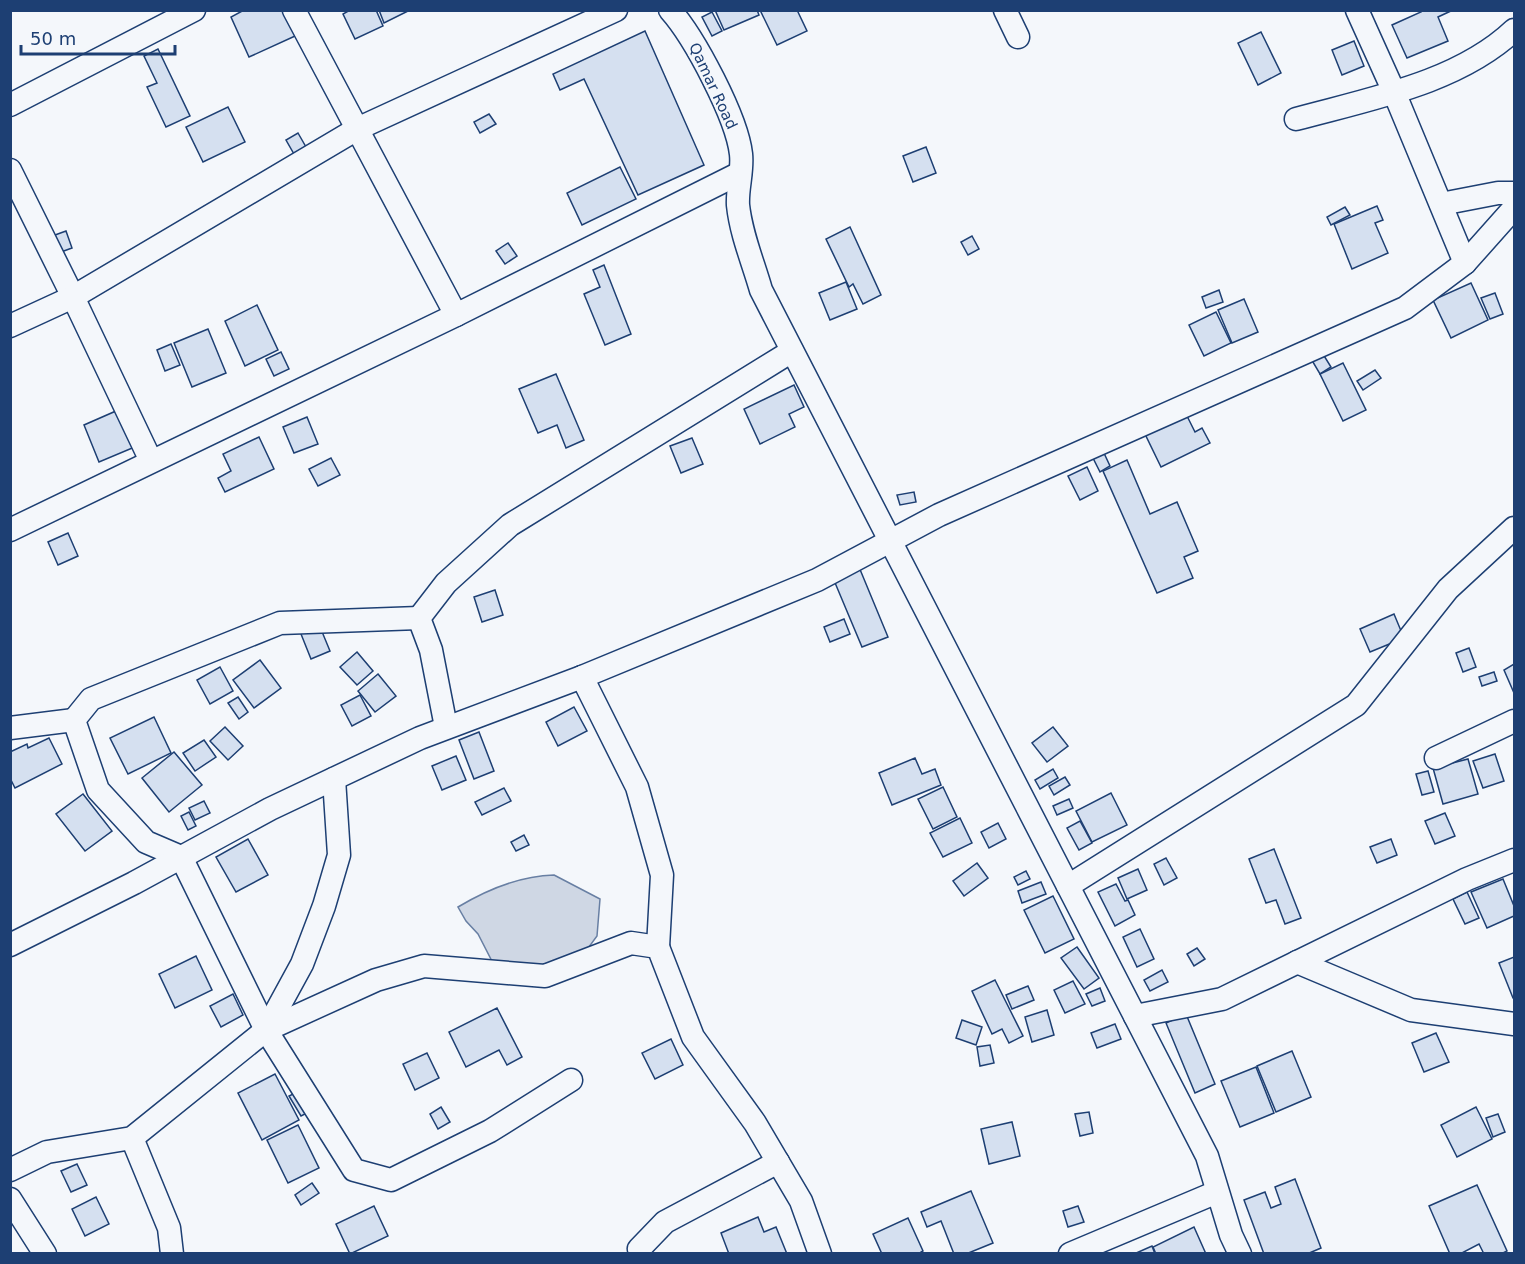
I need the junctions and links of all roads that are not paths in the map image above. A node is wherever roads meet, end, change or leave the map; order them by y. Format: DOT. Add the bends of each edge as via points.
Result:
graph roads {
  1 [pos="194,10"];
  2 [pos="294,10"];
  3 [pos="616,10"];
  4 [pos="670,10"];
  5 [pos="1005,10"];
  6 [pos="1357,10"];
  7 [pos="1515,30"];
  8 [pos="1018,38"];
  9 [pos="1394,92"];
  10 [pos="10,105"];
  11 [pos="1296,119"];
  12 [pos="357,129"];
  13 [pos="10,170"];
  14 [pos="740,173"];
  15 [pos="1515,193"];
  16 [pos="1441,204"];
  17 [pos="1515,208"];
  18 [pos="1465,263"];
  19 [pos="73,297"];
  20 [pos="456,315"];
  21 [pos="10,326"];
  22 [pos="792,351"];
  23 [pos="151,461"];
  24 [pos="1515,528"];
  25 [pos="10,530"];
  26 [pos="890,541"];
  27 [pos="419,618"];
  28 [pos="582,677"];
  29 [pos="74,720"];
  30 [pos="1515,721"];
  31 [pos="446,727"];
  32 [pos="10,728"];
  33 [pos="1436,758"];
  34 [pos="334,779"];
  35 [pos="182,857"];
  36 [pos="1515,860"];
  37 [pos="1068,886"];
  38 [pos="10,945"];
  39 [pos="658,947"];
  40 [pos="1297,963"];
  41 [pos="1135,1016"];
  42 [pos="1515,1024"];
  43 [pos="266,1030"];
  44 [pos="570,1080"];
  45 [pos="132,1138"];
  46 [pos="778,1162"];
  47 [pos="10,1170"];
  48 [pos="1217,1192"];
  49 [pos="10,1199"];
  50 [pos="45,1254"];
  51 [pos="172,1254"];
  52 [pos="641,1254"];
  53 [pos="820,1254"];
  54 [pos="1070,1254"];
  55 [pos="1240,1254"];
  1 -- 10 [label="street"];
  2 -- 12 [label="street"];
  3 -- 12 [label="street"];
  4 -- 14 [label="street, Qamar Road" via="696,45 734,124 742,155"];
  5 -- 8 [label="street"];
  6 -- 9 [label="street"];
  7 -- 9 [label="street" via="1469,63"];
  9 -- 11 [label="street"];
  9 -- 16 [label="street"];
  12 -- 19 [label="street"];
  12 -- 20 [label="street"];
  13 -- 19 [label="street"];
  14 -- 20 [label="street"];
  14 -- 22 [label="street, Qamar Road" via="741,224 761,290"];
  15 -- 16 [label="street"];
  16 -- 18 [label="street"];
  17 -- 18 [label="street"];
  18 -- 26 [label="street" via="1405,308 939,515"];
  19 -- 21 [label="street"];
  19 -- 23 [label="street"];
  20 -- 23 [label="street"];
  22 -- 26 [label="street, Qamar Road"];
  22 -- 27 [label="street" via="510,525 446,583"];
  23 -- 25 [label="street"];
  24 -- 37 [label="street" via="1448,589 1356,705"];
  26 -- 28 [label="street" via="817,579"];
  26 -- 37 [label="street, Qamar Road"];
  27 -- 29 [label="street" via="280,623 91,699"];
  27 -- 31 [label="street" via="431,650"];
  28 -- 31 [label="street"];
  28 -- 39 [label="street" via="637,787 662,874"];
  29 -- 32 [label="street"];
  29 -- 35 [label="street" via="98,790 146,842"];
  30 -- 33 [label="street"];
  31 -- 34 [label="street"];
  34 -- 35 [label="street"];
  34 -- 43 [label="street" via="339,855 302,964"];
  35 -- 38 [label="street"];
  35 -- 43 [label="street"];
  36 -- 40 [label="street" via="1467,879"];
  37 -- 41 [label="street, Qamar Road"];
  39 -- 43 [label="street" via="631,944 545,976 424,966 376,980"];
  39 -- 46 [label="street" via="693,1037"];
  40 -- 41 [label="street" via="1222,999"];
  40 -- 42 [label="street" via="1411,1010"];
  41 -- 48 [label="street, Qamar Road" via="1207,1155"];
  43 -- 44 [label="street" via="354,1170 392,1180 490,1131"];
  43 -- 45 [label="street"];
  45 -- 47 [label="street" via="47,1152"];
  45 -- 51 [label="street" via="170,1228"];
  46 -- 52 [label="street" via="665,1222 639,1249"];
  46 -- 53 [label="street" via="801,1201"];
  48 -- 54 [label="street"];
  48 -- 55 [label="street, Qamar Road"];
  49 -- 50 [label="street"];
}
